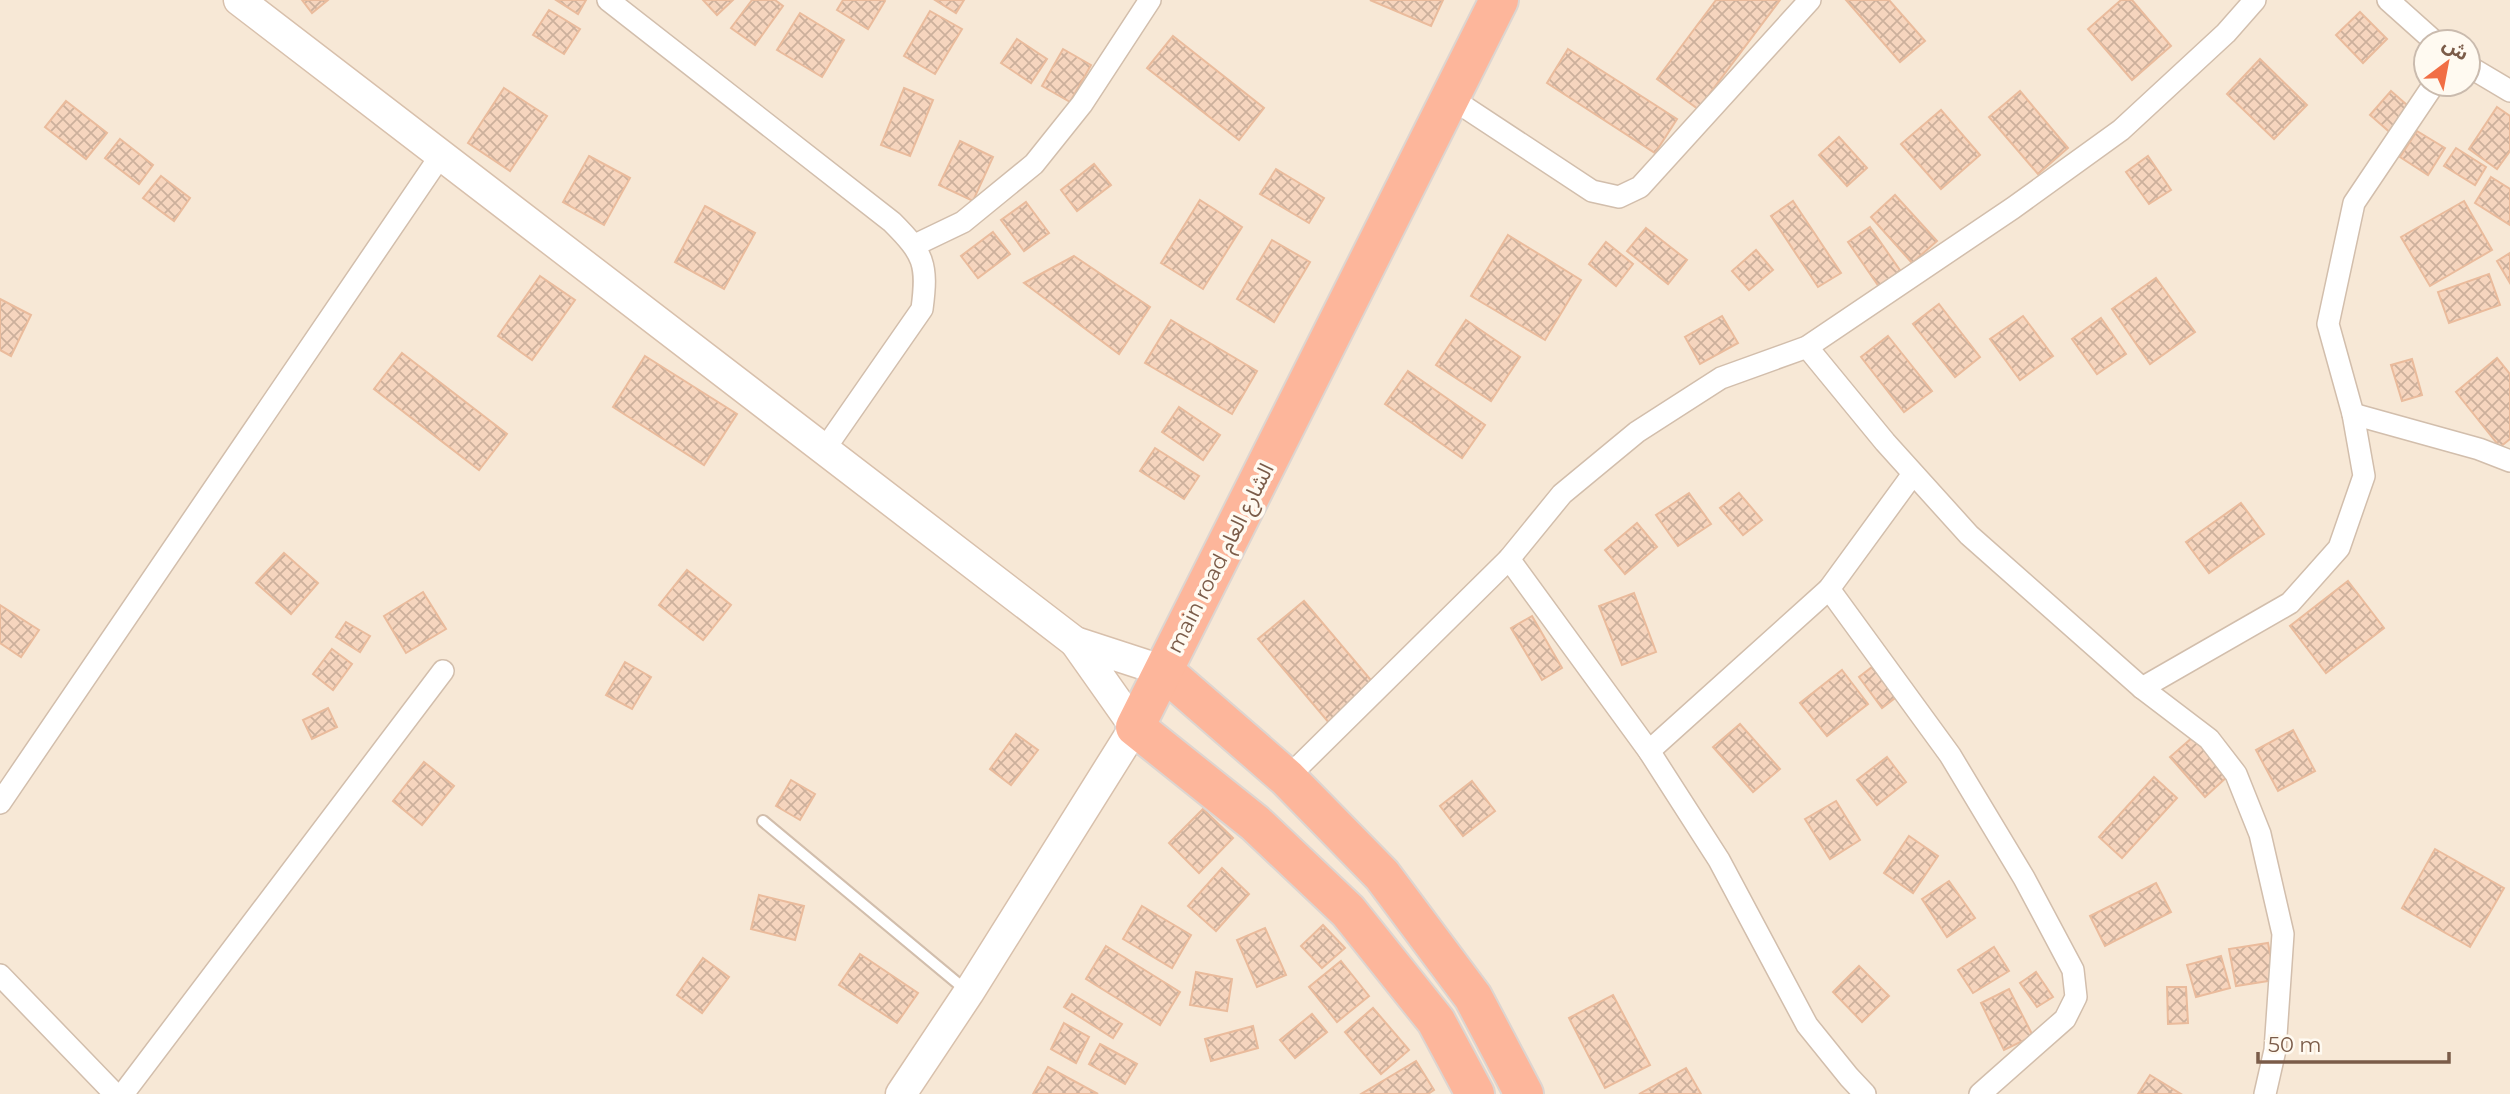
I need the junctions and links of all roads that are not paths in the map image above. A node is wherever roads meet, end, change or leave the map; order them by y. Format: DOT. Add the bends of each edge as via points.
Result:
graph roads {
  1 [pos="239,0"];
  2 [pos="608,0"];
  3 [pos="1150,0"];
  4 [pos="1499,0"];
  5 [pos="1810,0"];
  6 [pos="2255,0"];
  7 [pos="2388,0"];
  8 [pos="2419,28"];
  9 [pos="2482,74"];
  10 [pos="2510,90"];
  11 [pos="1451,98"];
  12 [pos="2425,98"];
  13 [pos="441,155"];
  14 [pos="915,245"];
  15 [pos="1807,347"];
  16 [pos="2353,414"];
  17 [pos="824,450"];
  18 [pos="2510,461"];
  19 [pos="1913,474"];
  20 [pos="1509,559"];
  21 [pos="1829,589"];
  22 [pos="1075,642"];
  23 [pos="443,671"];
  24 [pos="1164,671"];
  25 [pos="2142,688"];
  26 [pos="1135,727"];
  27 [pos="1649,751"];
  28 [pos="1287,778"];
  29 [pos="0,803"];
  30 [pos="763,821"];
  31 [pos="0,975"];
  32 [pos="969,992"];
  33 [pos="1473,997"];
  34 [pos="1436,1021"];
  35 [pos="115,1094"];
  36 [pos="123,1094"];
  37 [pos="901,1094"];
  38 [pos="1475,1094"];
  39 [pos="1524,1094"];
  40 [pos="1865,1094"];
  41 [pos="1980,1094"];
  42 [pos="2265,1094"];
  1 -- 13 [label="main road"];
  2 -- 14 [label="street" via="892,222"];
  3 -- 14 [label="street" via="1082,104 1034,164 963,222"];
  4 -- 11 [label="highway, main road الشارع العام"];
  5 -- 11 [label="street" via="1640,187 1619,197 1592,191"];
  6 -- 15 [label="street" via="2121,130"];
  7 -- 8 [label="street"];
  9 -- 10 [label="street"];
  11 -- 24 [label="highway, main road الشارع العام"];
  12 -- 16 [label="street" via="2354,203 2328,324"];
  13 -- 17 [label="main road"];
  13 -- 29 [label="street"];
  14 -- 17 [label="street" via="924,265 922,309"];
  15 -- 19 [label="street"];
  15 -- 20 [label="street" via="1721,378 1637,432 1562,495"];
  16 -- 18 [label="street"];
  16 -- 25 [label="street" via="2364,476 2339,548 2290,603"];
  17 -- 22 [label="main road"];
  19 -- 21 [label="street"];
  19 -- 25 [label="street" via="1969,535"];
  20 -- 27 [label="street"];
  20 -- 28 [label="street"];
  21 -- 27 [label="street"];
  21 -- 41 [label="street" via="1950,755 2073,970 2076,997 2065,1019"];
  22 -- 24 [label="main road"];
  22 -- 26 [label="main road"];
  23 -- 36 [label="street"];
  24 -- 26 [label="highway, main road الشارع العام"];
  24 -- 28 [label="highway"];
  25 -- 42 [label="street" via="2209,739 2236,774 2260,834 2283,934 2275,1050"];
  26 -- 32 [label="main road, main road الشارع العام"];
  26 -- 34 [label="highway" via="1255,823 1348,911"];
  27 -- 40 [label="street" via="1719,860 1807,1025"];
  28 -- 33 [label="highway" via="1382,876"];
  30 -- 32 [label="lane"];
  31 -- 35 [label="street"];
  32 -- 37 [label="main road, main road الشارع العام"];
  33 -- 34 [label="highway"];
  33 -- 39 [label="highway"];
  34 -- 38 [label="highway"];
}
